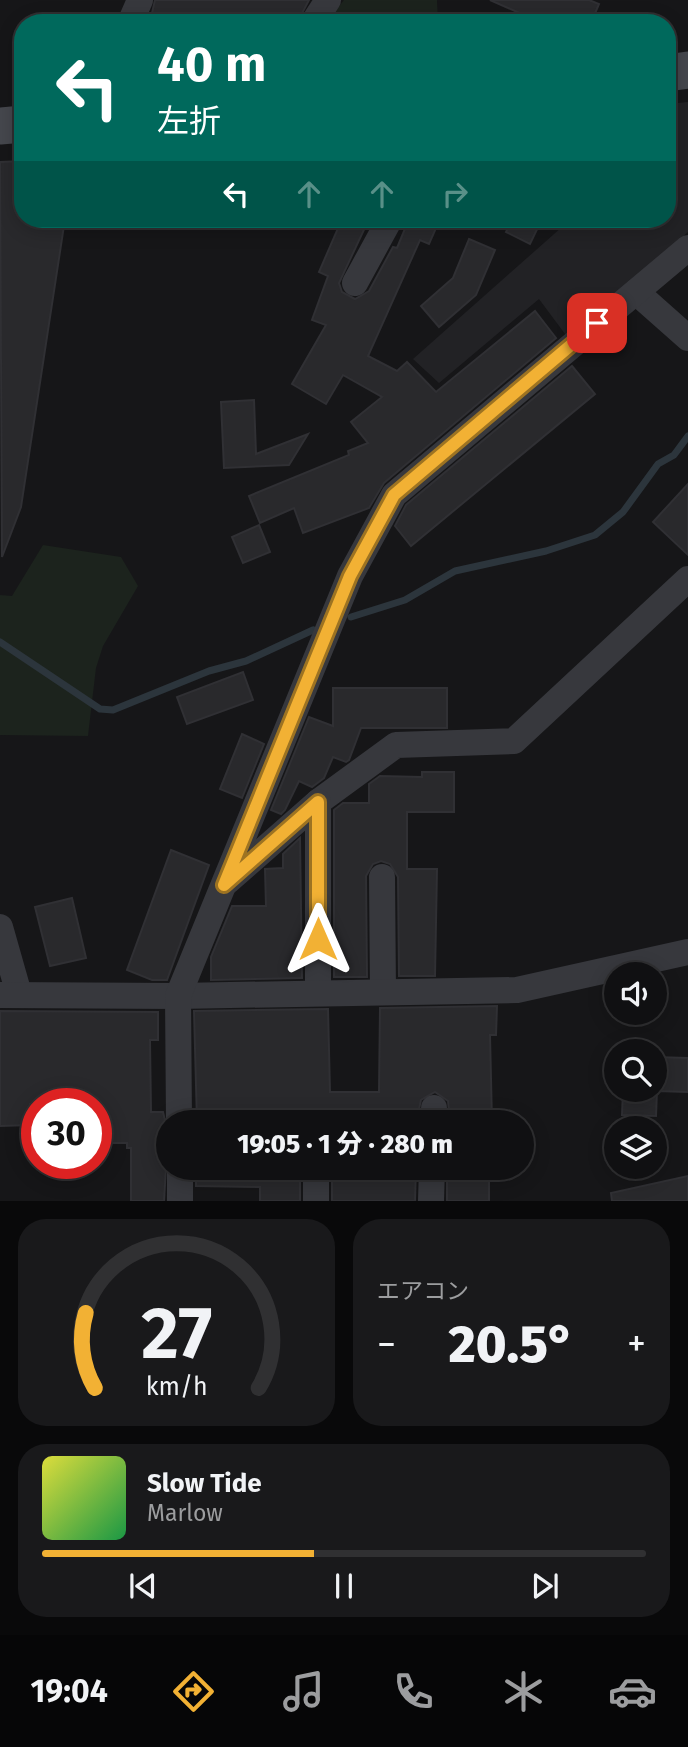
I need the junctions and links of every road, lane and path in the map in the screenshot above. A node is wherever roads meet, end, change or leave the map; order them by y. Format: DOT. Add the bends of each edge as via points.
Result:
graph roads {
  1 [pos="385,228"];
  2 [pos="688,248"];
  3 [pos="355,283"];
  4 [pos="636,292"];
  5 [pos="688,338"];
  6 [pos="688,579"];
  7 [pos="318,802"];
  8 [pos="382,877"];
  9 [pos="224,885"];
  10 [pos="0,927"];
  11 [pos="688,952"];
  12 [pos="383,992"];
  13 [pos="318,993"];
  14 [pos="9,995"];
  15 [pos="178,996"];
  16 [pos="179,1110"];
  17 [pos="180,1180"];
  18 [pos="316,1180"];
  19 [pos="432,1180"];
  20 [pos="180,1201"];
  21 [pos="316,1201"];
  22 [pos="431,1201"];
  1 -- 3 [label="street"];
  2 -- 4 [label="street"];
  4 -- 5 [label="street"];
  4 -- 9 [label="street" via="394,495 350,576"];
  6 -- 7 [label="street" via="514,741 396,745"];
  7 -- 9 [label="street"];
  7 -- 13 [label="street"];
  8 -- 12 [label="street"];
  9 -- 15 [label="street"];
  10 -- 14 [label="street"];
  11 -- 12 [label="street" via="517,990"];
  12 -- 13 [label="street"];
  13 -- 15 [label="street"];
  14 -- 15 [label="street"];
  15 -- 16 [label="street"];
  17 -- 20 [label="street"];
  18 -- 21 [label="street"];
  19 -- 22 [label="street"];
}
